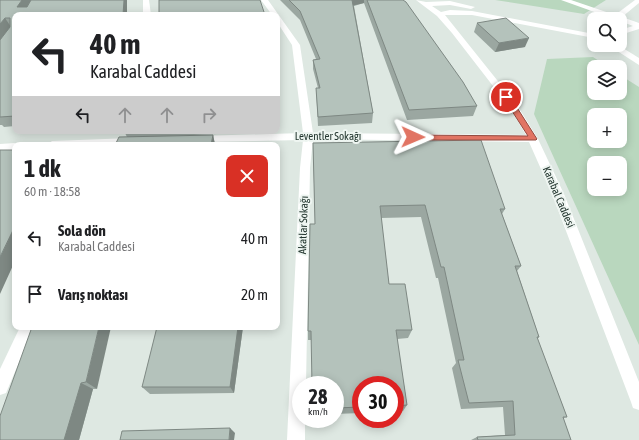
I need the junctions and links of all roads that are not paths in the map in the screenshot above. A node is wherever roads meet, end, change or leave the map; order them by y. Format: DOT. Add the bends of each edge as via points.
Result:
graph roads {
  1 [pos="146,0"];
  2 [pos="264,0"];
  3 [pos="564,0"];
  4 [pos="588,0"];
  5 [pos="639,0"];
  6 [pos="422,2"];
  7 [pos="582,6"];
  8 [pos="147,12"];
  9 [pos="273,12"];
  10 [pos="601,12"];
  11 [pos="623,12"];
  12 [pos="440,14"];
  13 [pos="627,21"];
  14 [pos="280,22"];
  15 [pos="639,25"];
  16 [pos="557,28"];
  17 [pos="627,30"];
  18 [pos="587,34"];
  19 [pos="623,52"];
  20 [pos="639,62"];
  21 [pos="308,136"];
  22 [pos="192,139"];
  23 [pos="533,139"];
  24 [pos="145,141"];
  25 [pos="130,142"];
  26 [pos="12,147"];
  27 [pos="0,148"];
  28 [pos="26,330"];
  29 [pos="0,387"];
  30 [pos="639,402"];
  31 [pos="296,440"];
  1 -- 8 [label="street"];
  2 -- 9 [label="street, Akatlar Sokağı"];
  3 -- 7 [label="street"];
  4 -- 7 [label="street"];
  5 -- 11 [label="street"];
  6 -- 12 [label="street, Karabal Caddesi"];
  6 -- 16 [label="street" via="450,3 498,12"];
  7 -- 10 [label="street"];
  12 -- 16 [label="street" via="472,13"];
  12 -- 23 [label="street, Karabal Caddesi" via="514,107"];
  13 -- 15 [label="street"];
  14 -- 21 [label="street, Akatlar Sokağı" via="296,45"];
  15 -- 17 [label="street"];
  16 -- 18 [label="street"];
  19 -- 20 [label="street"];
  21 -- 22 [label="street, Leventler Sokağı"];
  21 -- 23 [label="street, Leventler Sokağı"];
  21 -- 31 [label="street, Akatlar Sokağı"];
  23 -- 30 [label="street, Karabal Caddesi" via="558,194"];
  24 -- 25 [label="street"];
  26 -- 27 [label="street"];
  28 -- 29 [label="street"];
}
